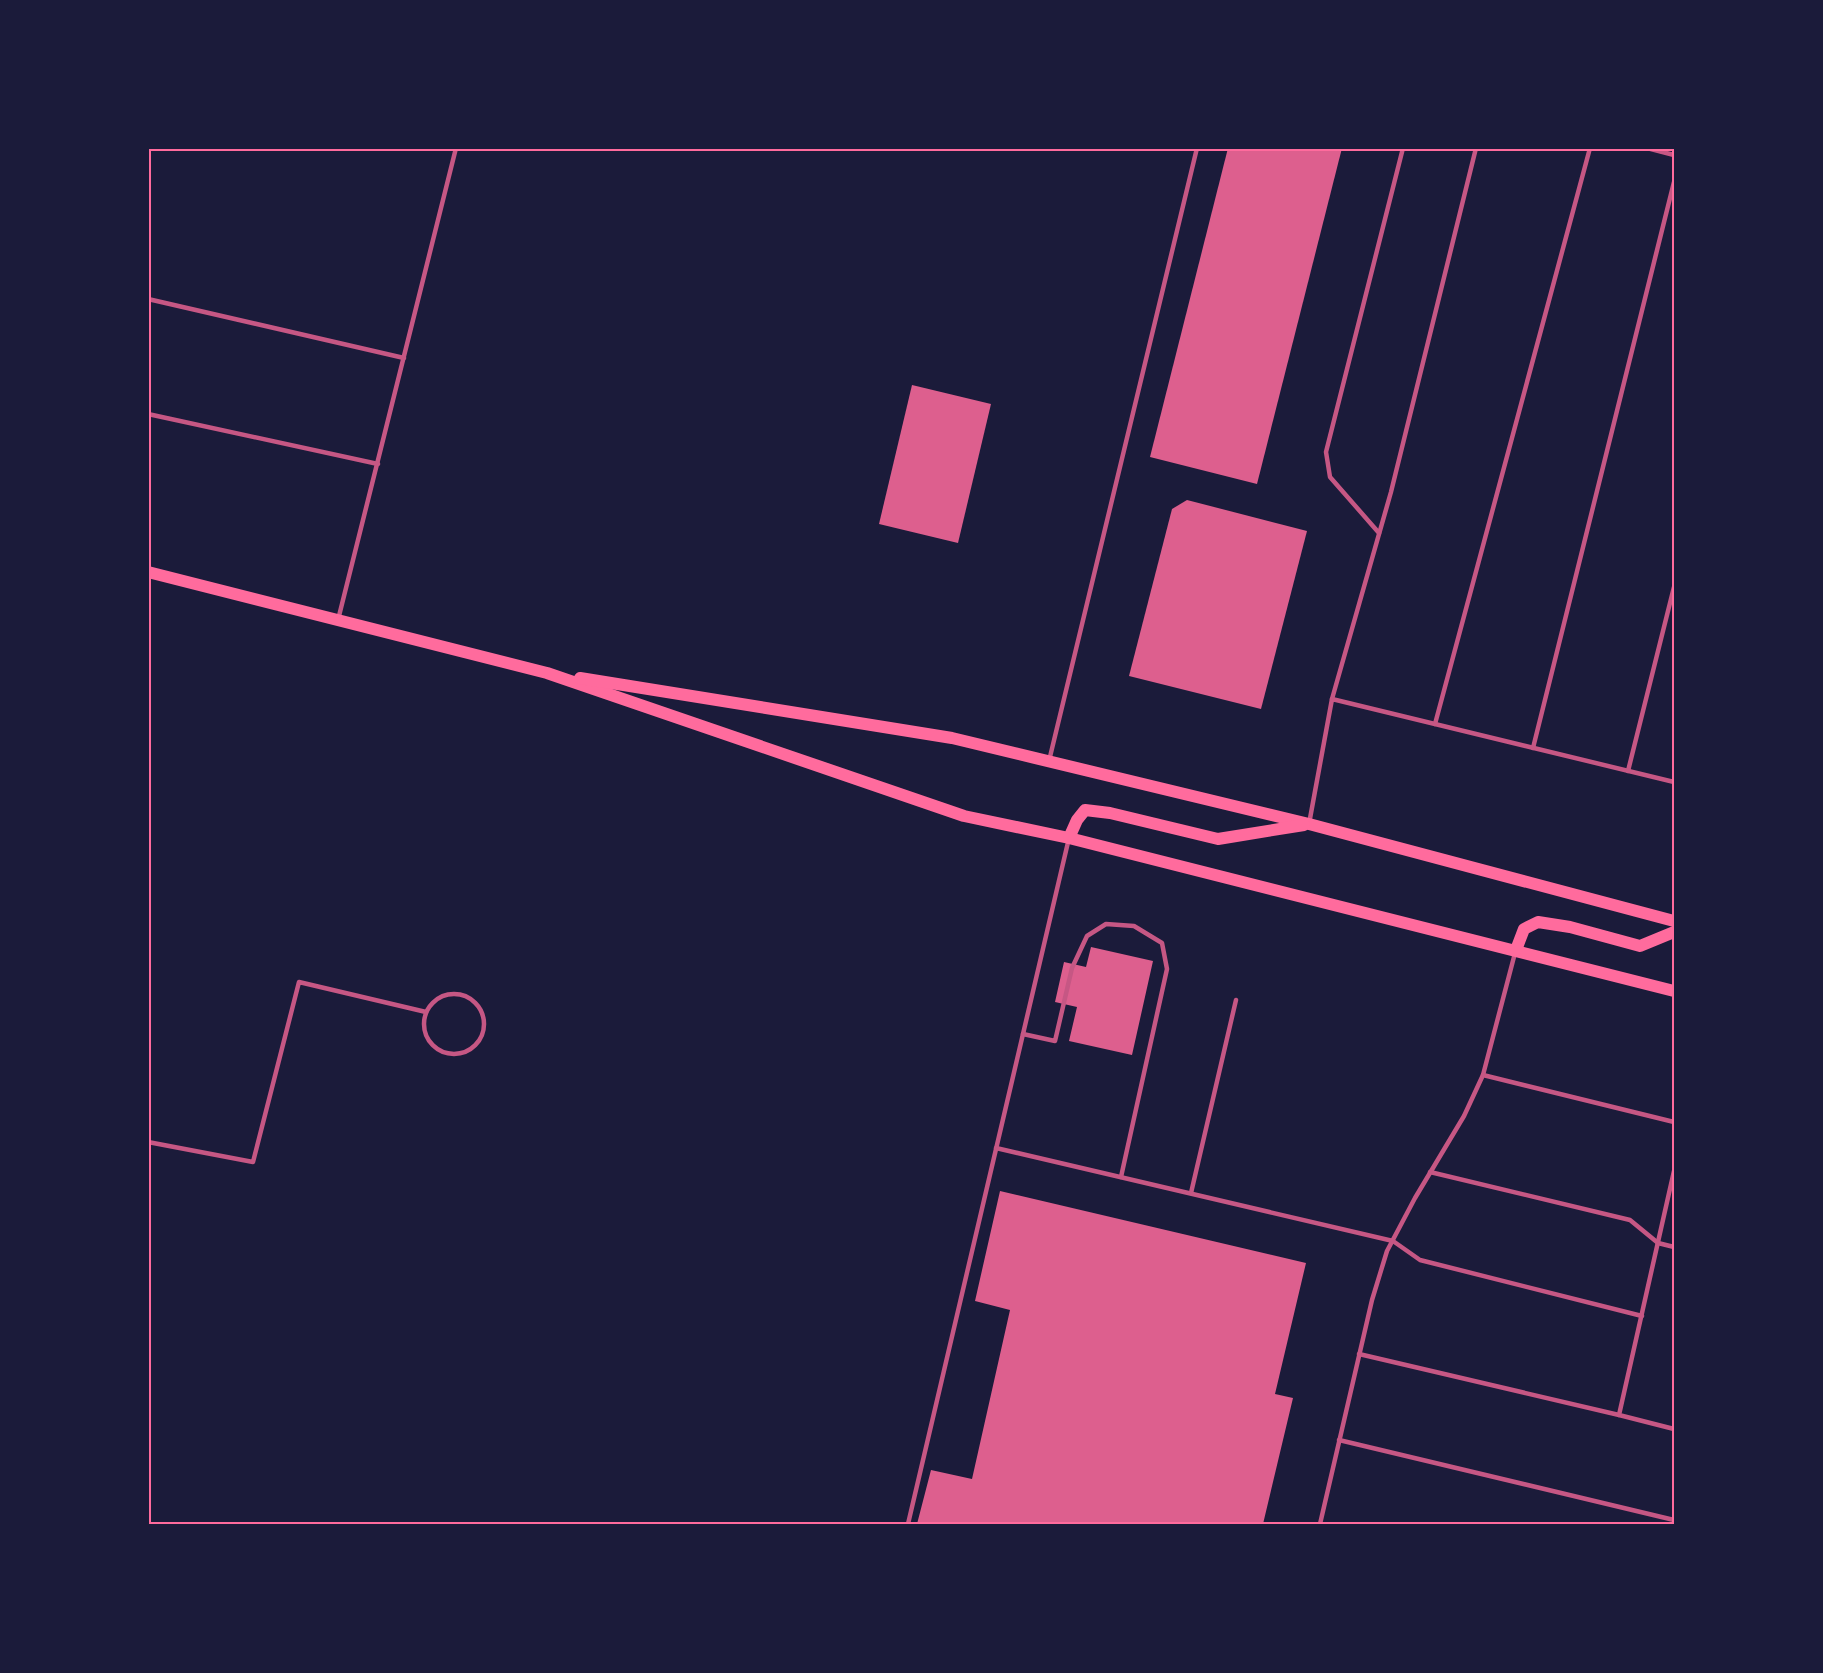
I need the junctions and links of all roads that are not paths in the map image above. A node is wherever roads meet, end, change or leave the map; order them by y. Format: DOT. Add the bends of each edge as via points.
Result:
graph roads {
  1 [pos="456,148"];
  2 [pos="1197,148"];
  3 [pos="1403,148"];
  4 [pos="1476,148"];
  5 [pos="1590,148"];
  6 [pos="1647,148"];
  7 [pos="1674,155"];
  8 [pos="1674,182"];
  9 [pos="148,300"];
  10 [pos="404,358"];
  11 [pos="148,414"];
  12 [pos="378,464"];
  13 [pos="1379,533"];
  14 [pos="148,572"];
  15 [pos="1674,587"];
  16 [pos="338,620"];
  17 [pos="547,673"];
  18 [pos="1332,699"];
  19 [pos="1435,724"];
  20 [pos="1533,748"];
  21 [pos="1049,761"];
  22 [pos="1628,771"];
  23 [pos="1674,782"];
  24 [pos="1309,824"];
  25 [pos="1069,838"];
  26 [pos="1674,921"];
  27 [pos="1674,932"];
  28 [pos="1516,950"];
  29 [pos="1674,991"];
  30 [pos="1236,1000"];
  31 [pos="426,1012"];
  32 [pos="1023,1034"];
  33 [pos="1483,1075"];
  34 [pos="1674,1122"];
  35 [pos="148,1142"];
  36 [pos="996,1148"];
  37 [pos="1674,1171"];
  38 [pos="1430,1172"];
  39 [pos="1121,1178"];
  40 [pos="1191,1193"];
  41 [pos="1393,1241"];
  42 [pos="1658,1243"];
  43 [pos="1674,1248"];
  44 [pos="1642,1316"];
  45 [pos="1359,1354"];
  46 [pos="1619,1415"];
  47 [pos="1674,1429"];
  48 [pos="1339,1440"];
  49 [pos="1674,1520"];
  50 [pos="908,1524"];
  51 [pos="1320,1524"];
  1 -- 10 [label="lane"];
  2 -- 21 [label="lane"];
  3 -- 13 [label="lane" via="1326,452 1330,477"];
  4 -- 13 [label="lane"];
  5 -- 19 [label="lane"];
  6 -- 7 [label="lane"];
  8 -- 20 [label="lane"];
  9 -- 10 [label="lane"];
  10 -- 12 [label="lane"];
  11 -- 12 [label="lane"];
  12 -- 16 [label="lane"];
  13 -- 18 [label="lane"];
  14 -- 16 [label="main road"];
  15 -- 22 [label="lane"];
  16 -- 17 [label="main road"];
  17 -- 21 [label="main road" via="952,738"];
  17 -- 25 [label="main road" via="964,816"];
  18 -- 19 [label="lane"];
  18 -- 24 [label="lane"];
  19 -- 20 [label="lane"];
  20 -- 22 [label="lane"];
  21 -- 24 [label="main road"];
  22 -- 23 [label="lane"];
  24 -- 25 [label="main road" via="1218,839 1085,810"];
  24 -- 26 [label="main road"];
  25 -- 28 [label="main road"];
  25 -- 32 [label="lane"];
  27 -- 28 [label="main road" via="1640,946 1538,922 1524,929"];
  28 -- 29 [label="main road"];
  28 -- 33 [label="lane"];
  30 -- 40 [label="lane"];
  31 -- 31 [label="lane" via="425,1032 436,1048 454,1054 480,1040 484,1021 476,1003 468,997 439,997"];
  31 -- 35 [label="lane" via="299,982 253,1162"];
  32 -- 36 [label="lane"];
  32 -- 39 [label="lane" via="1055,1041 1072,968 1087,936 1106,924 1134,926 1162,943 1167,969"];
  33 -- 34 [label="lane"];
  33 -- 38 [label="lane"];
  36 -- 39 [label="lane"];
  36 -- 50 [label="lane"];
  37 -- 42 [label="lane"];
  38 -- 41 [label="lane"];
  38 -- 42 [label="lane" via="1630,1220"];
  39 -- 40 [label="lane"];
  40 -- 41 [label="lane"];
  41 -- 44 [label="lane" via="1420,1260"];
  41 -- 45 [label="lane" via="1372,1300"];
  42 -- 43 [label="lane"];
  42 -- 44 [label="lane"];
  44 -- 46 [label="lane"];
  45 -- 46 [label="lane"];
  45 -- 48 [label="lane"];
  46 -- 47 [label="lane"];
  48 -- 49 [label="lane"];
  48 -- 51 [label="lane"];
}
